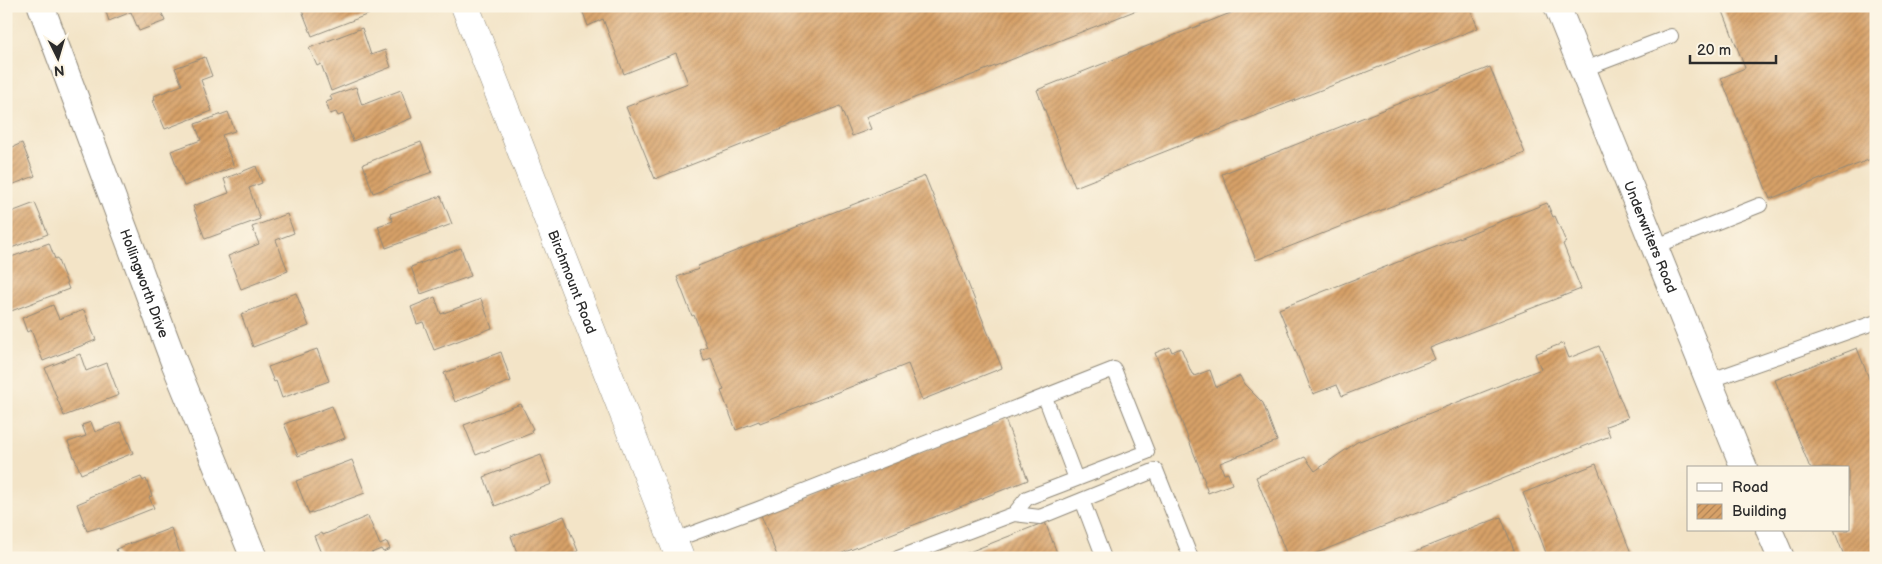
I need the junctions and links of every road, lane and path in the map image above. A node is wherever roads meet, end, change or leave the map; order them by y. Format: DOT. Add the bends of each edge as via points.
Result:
graph roads {
  1 [pos="41,6"];
  2 [pos="465,6"];
  3 [pos="1557,6"];
  4 [pos="1670,36"];
  5 [pos="1582,70"];
  6 [pos="1760,205"];
  7 [pos="1654,247"];
  8 [pos="1876,322"];
  9 [pos="1708,381"];
  10 [pos="1045,396"];
  11 [pos="1743,466"];
  12 [pos="1076,479"];
  13 [pos="1082,500"];
  14 [pos="1014,514"];
  15 [pos="1771,532"];
  16 [pos="676,549"];
  17 [pos="254,558"];
  18 [pos="898,558"];
  19 [pos="1104,558"];
  20 [pos="1191,558"];
  21 [pos="1781,558"];
  1 -- 17 [label="street, Hollingworth Drive" via="174,362"];
  2 -- 16 [label="main road, Birchmount Road"];
  3 -- 5 [label="street, Underwriters Road"];
  4 -- 5 [label="lane"];
  5 -- 7 [label="street, Underwriters Road"];
  6 -- 7 [label="lane"];
  7 -- 9 [label="street, Underwriters Road"];
  8 -- 9 [label="lane"];
  9 -- 11 [label="street, Underwriters Road"];
  10 -- 12 [label="lane"];
  10 -- 12 [label="lane" via="1114,370 1147,452"];
  10 -- 16 [label="lane" via="758,509"];
  12 -- 14 [label="lane" via="1027,498"];
  13 -- 14 [label="lane" via="1040,517"];
  13 -- 19 [label="lane"];
  13 -- 20 [label="lane" via="1156,470"];
  14 -- 18 [label="lane"];
  15 -- 21 [label="street"];
}
